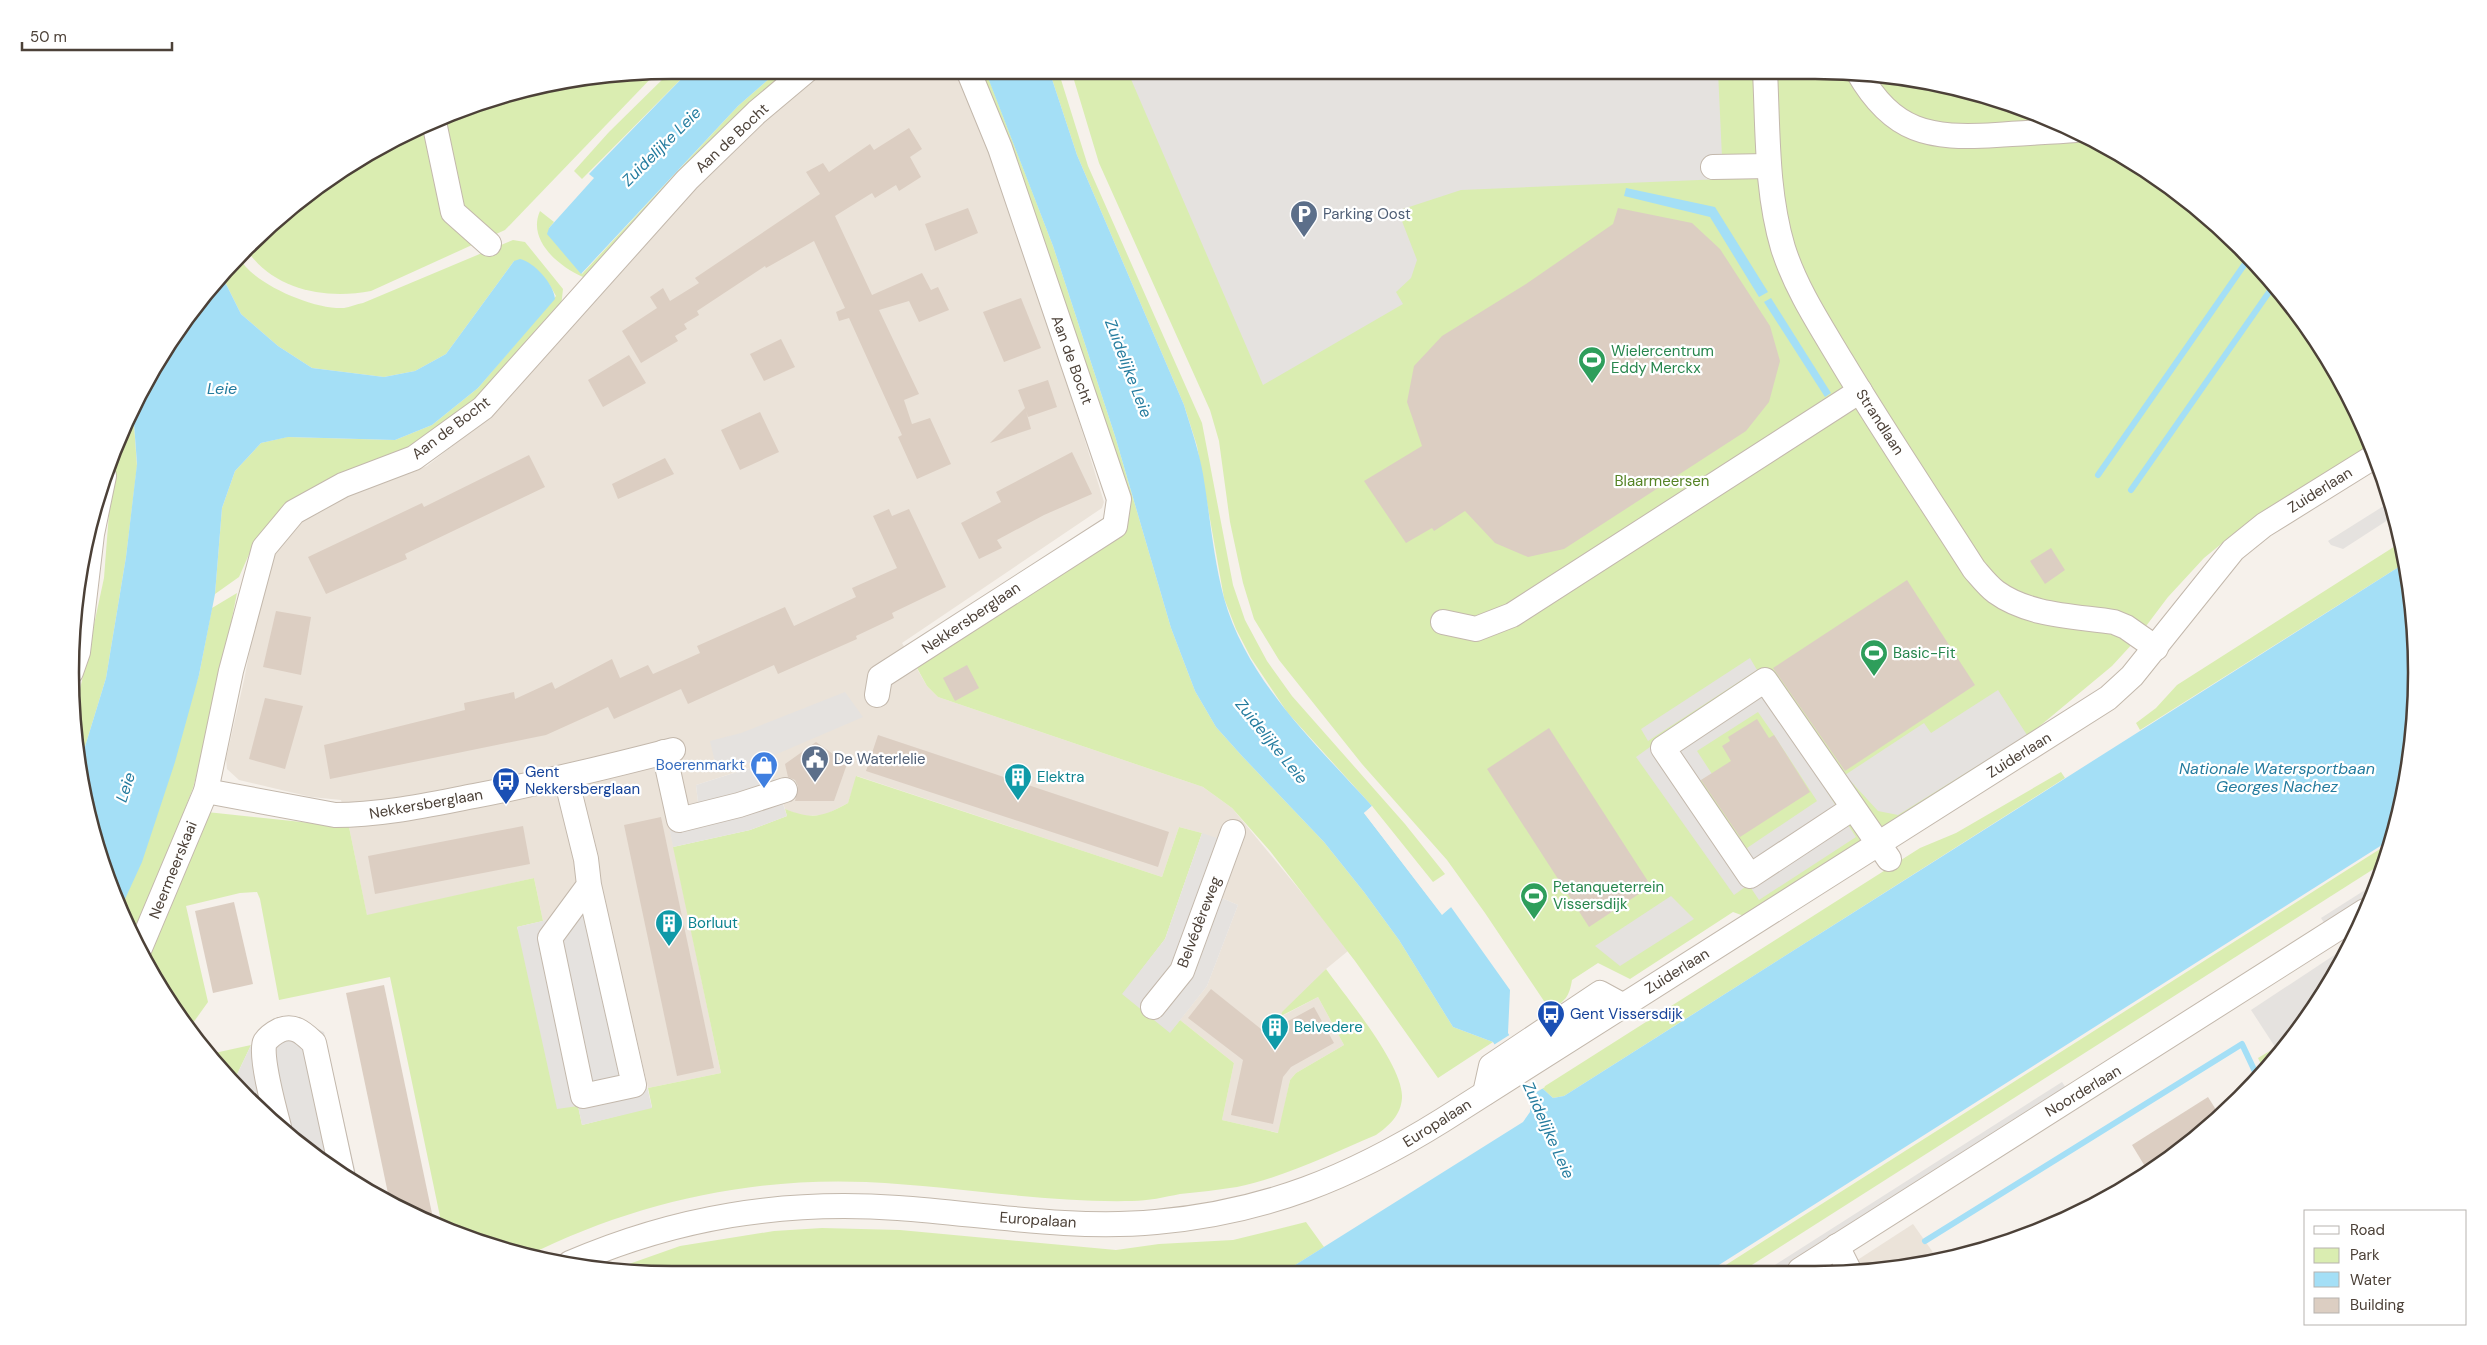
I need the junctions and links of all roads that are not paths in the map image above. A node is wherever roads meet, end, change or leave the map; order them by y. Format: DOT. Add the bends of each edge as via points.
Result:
graph roads {
  1 [pos="796,79"];
  2 [pos="972,79"];
  3 [pos="1765,79"];
  4 [pos="1863,81"];
  5 [pos="435,128"];
  6 [pos="2058,131"];
  7 [pos="1770,166"];
  8 [pos="1713,167"];
  9 [pos="489,244"];
  10 [pos="1860,391"];
  11 [pos="2368,459"];
  12 [pos="1077,550"];
  13 [pos="87,576"];
  14 [pos="1443,622"];
  15 [pos="80,635"];
  16 [pos="2156,648"];
  17 [pos="877,695"];
  18 [pos="566,778"];
  19 [pos="785,790"];
  20 [pos="206,791"];
  21 [pos="1853,808"];
  22 [pos="1233,832"];
  23 [pos="1884,852"];
  24 [pos="589,885"];
  25 [pos="2355,917"];
  26 [pos="143,941"];
  27 [pos="1153,1007"];
  28 [pos="1493,1081"];
  29 [pos="275,1114"];
  30 [pos="340,1164"];
  31 [pos="1837,1246"];
  32 [pos="581,1259"];
  33 [pos="1847,1265"];
  34 [pos="1806,1266"];
  1 -- 20 [label="street, Aan de Bocht" via="687,180 483,408 414,458 343,485 294,512 278,529 264,548 231,671"];
  2 -- 12 [label="street, Aan de Bocht" via="1000,148 1118,499 1115,526"];
  3 -- 7 [label="street, Strandlaan"];
  4 -- 6 [label="street" via="1882,106 1915,129 1934,135 1963,137"];
  5 -- 9 [label="street" via="453,212"];
  7 -- 8 [label="street"];
  7 -- 10 [label="street, Strandlaan" via="1775,215 1792,273"];
  10 -- 14 [label="street" via="1512,615 1476,629"];
  10 -- 16 [label="street, Strandlaan" via="1974,569 1995,591 2034,610 2114,622"];
  11 -- 16 [label="street, Zuiderlaan" via="2264,525 2233,550"];
  12 -- 17 [label="street, Nekkersberglaan" via="880,677"];
  13 -- 15 [label="street"];
  16 -- 23 [label="street, Zuiderlaan" via="2108,698"];
  18 -- 19 [label="street, Nekkersberglaan" via="668,751 679,820"];
  18 -- 20 [label="street, Nekkersberglaan" via="398,811 355,815 335,815"];
  18 -- 24 [label="street" via="586,859"];
  20 -- 26 [label="street, Neermeerskaai"];
  21 -- 21 [label="street" via="1765,680 1663,748 1750,876"];
  21 -- 23 [label="street"];
  22 -- 27 [label="street, Belvédèreweg" via="1182,971"];
  23 -- 28 [label="street, Zuiderlaan" via="1622,1005 1534,1050"];
  24 -- 24 [label="street" via="550,938 582,1096 634,1085"];
  25 -- 31 [label="street, Noorderlaan"];
  28 -- 32 [label="street, Europalaan" via="1408,1142 1360,1167 1301,1193 1212,1215 1111,1224 888,1208 833,1206 782,1209 679,1225"];
  29 -- 30 [label="street" via="264,1043 272,1034 287,1027 299,1030 314,1043"];
  31 -- 33 [label="street"];
  31 -- 34 [label="street, Noorderlaan"];
}
